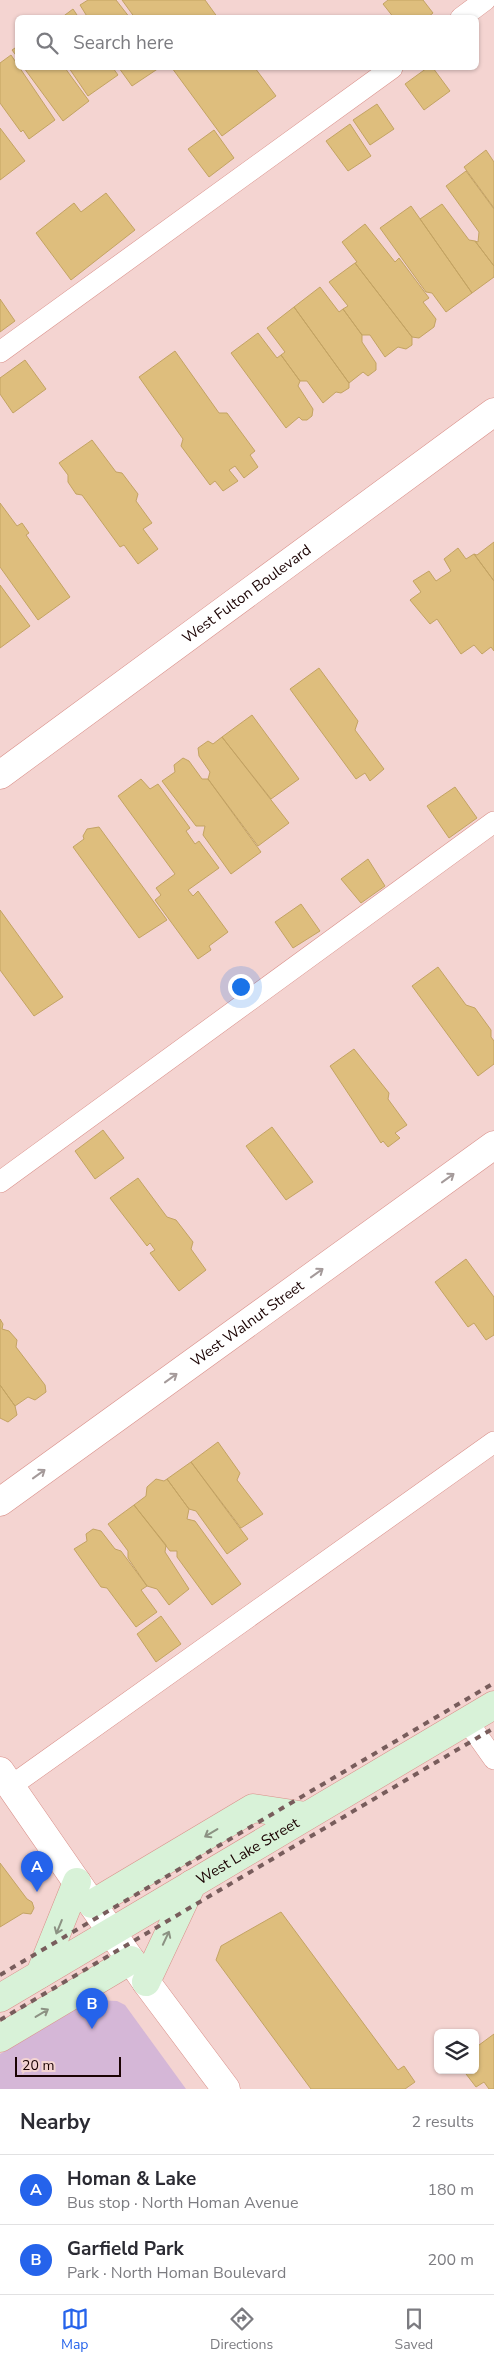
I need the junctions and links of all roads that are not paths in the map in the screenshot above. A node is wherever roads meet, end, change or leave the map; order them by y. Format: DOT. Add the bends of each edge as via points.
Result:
graph roads {
  1 [pos="485,0"];
  2 [pos="465,15"];
  3 [pos="389,70"];
  4 [pos="0,352"];
  5 [pos="494,412"];
  6 [pos="0,774"];
  7 [pos="494,822"];
  8 [pos="494,1144"];
  9 [pos="0,1182"];
  10 [pos="494,1442"];
  11 [pos="0,1502"];
  12 [pos="494,1705"];
  13 [pos="467,1721"];
  14 [pos="494,1759"];
  15 [pos="5,1779"];
  16 [pos="306,1816"];
  17 [pos="77,1882"];
  18 [pos="192,1884"];
  19 [pos="92,1904"];
  20 [pos="111,1932"];
  21 [pos="131,1960"];
  22 [pos="40,1974"];
  23 [pos="146,1982"];
  24 [pos="0,1998"];
  25 [pos="0,2038"];
  26 [pos="226,2089"];
  1 -- 2 [label="lane"];
  3 -- 4 [label="lane"];
  5 -- 6 [label="street, West Fulton Boulevard"];
  7 -- 9 [label="lane"];
  11 -- 8 [label="street, West Walnut Street, one-way"];
  10 -- 15 [label="lane"];
  12 -- 13 [label="main road, West Lake Street"];
  13 -- 14 [label="lane"];
  13 -- 16 [label="main road, West Lake Street"];
  15 -- 17 [label="street"];
  16 -- 18 [label="main road, West Lake Street"];
  16 -- 19 [label="main road, one-way" via="253,1808"];
  17 -- 19 [label="street"];
  17 -- 22 [label="main road, one-way"];
  18 -- 20 [label="main road, West Lake Street"];
  23 -- 18 [label="main road, one-way"];
  19 -- 20 [label="street"];
  20 -- 21 [label="street"];
  20 -- 22 [label="main road, West Lake Street"];
  21 -- 23 [label="street"];
  25 -- 21 [label="main road, one-way"];
  22 -- 24 [label="main road, West Lake Street"];
  23 -- 26 [label="street"];
}
